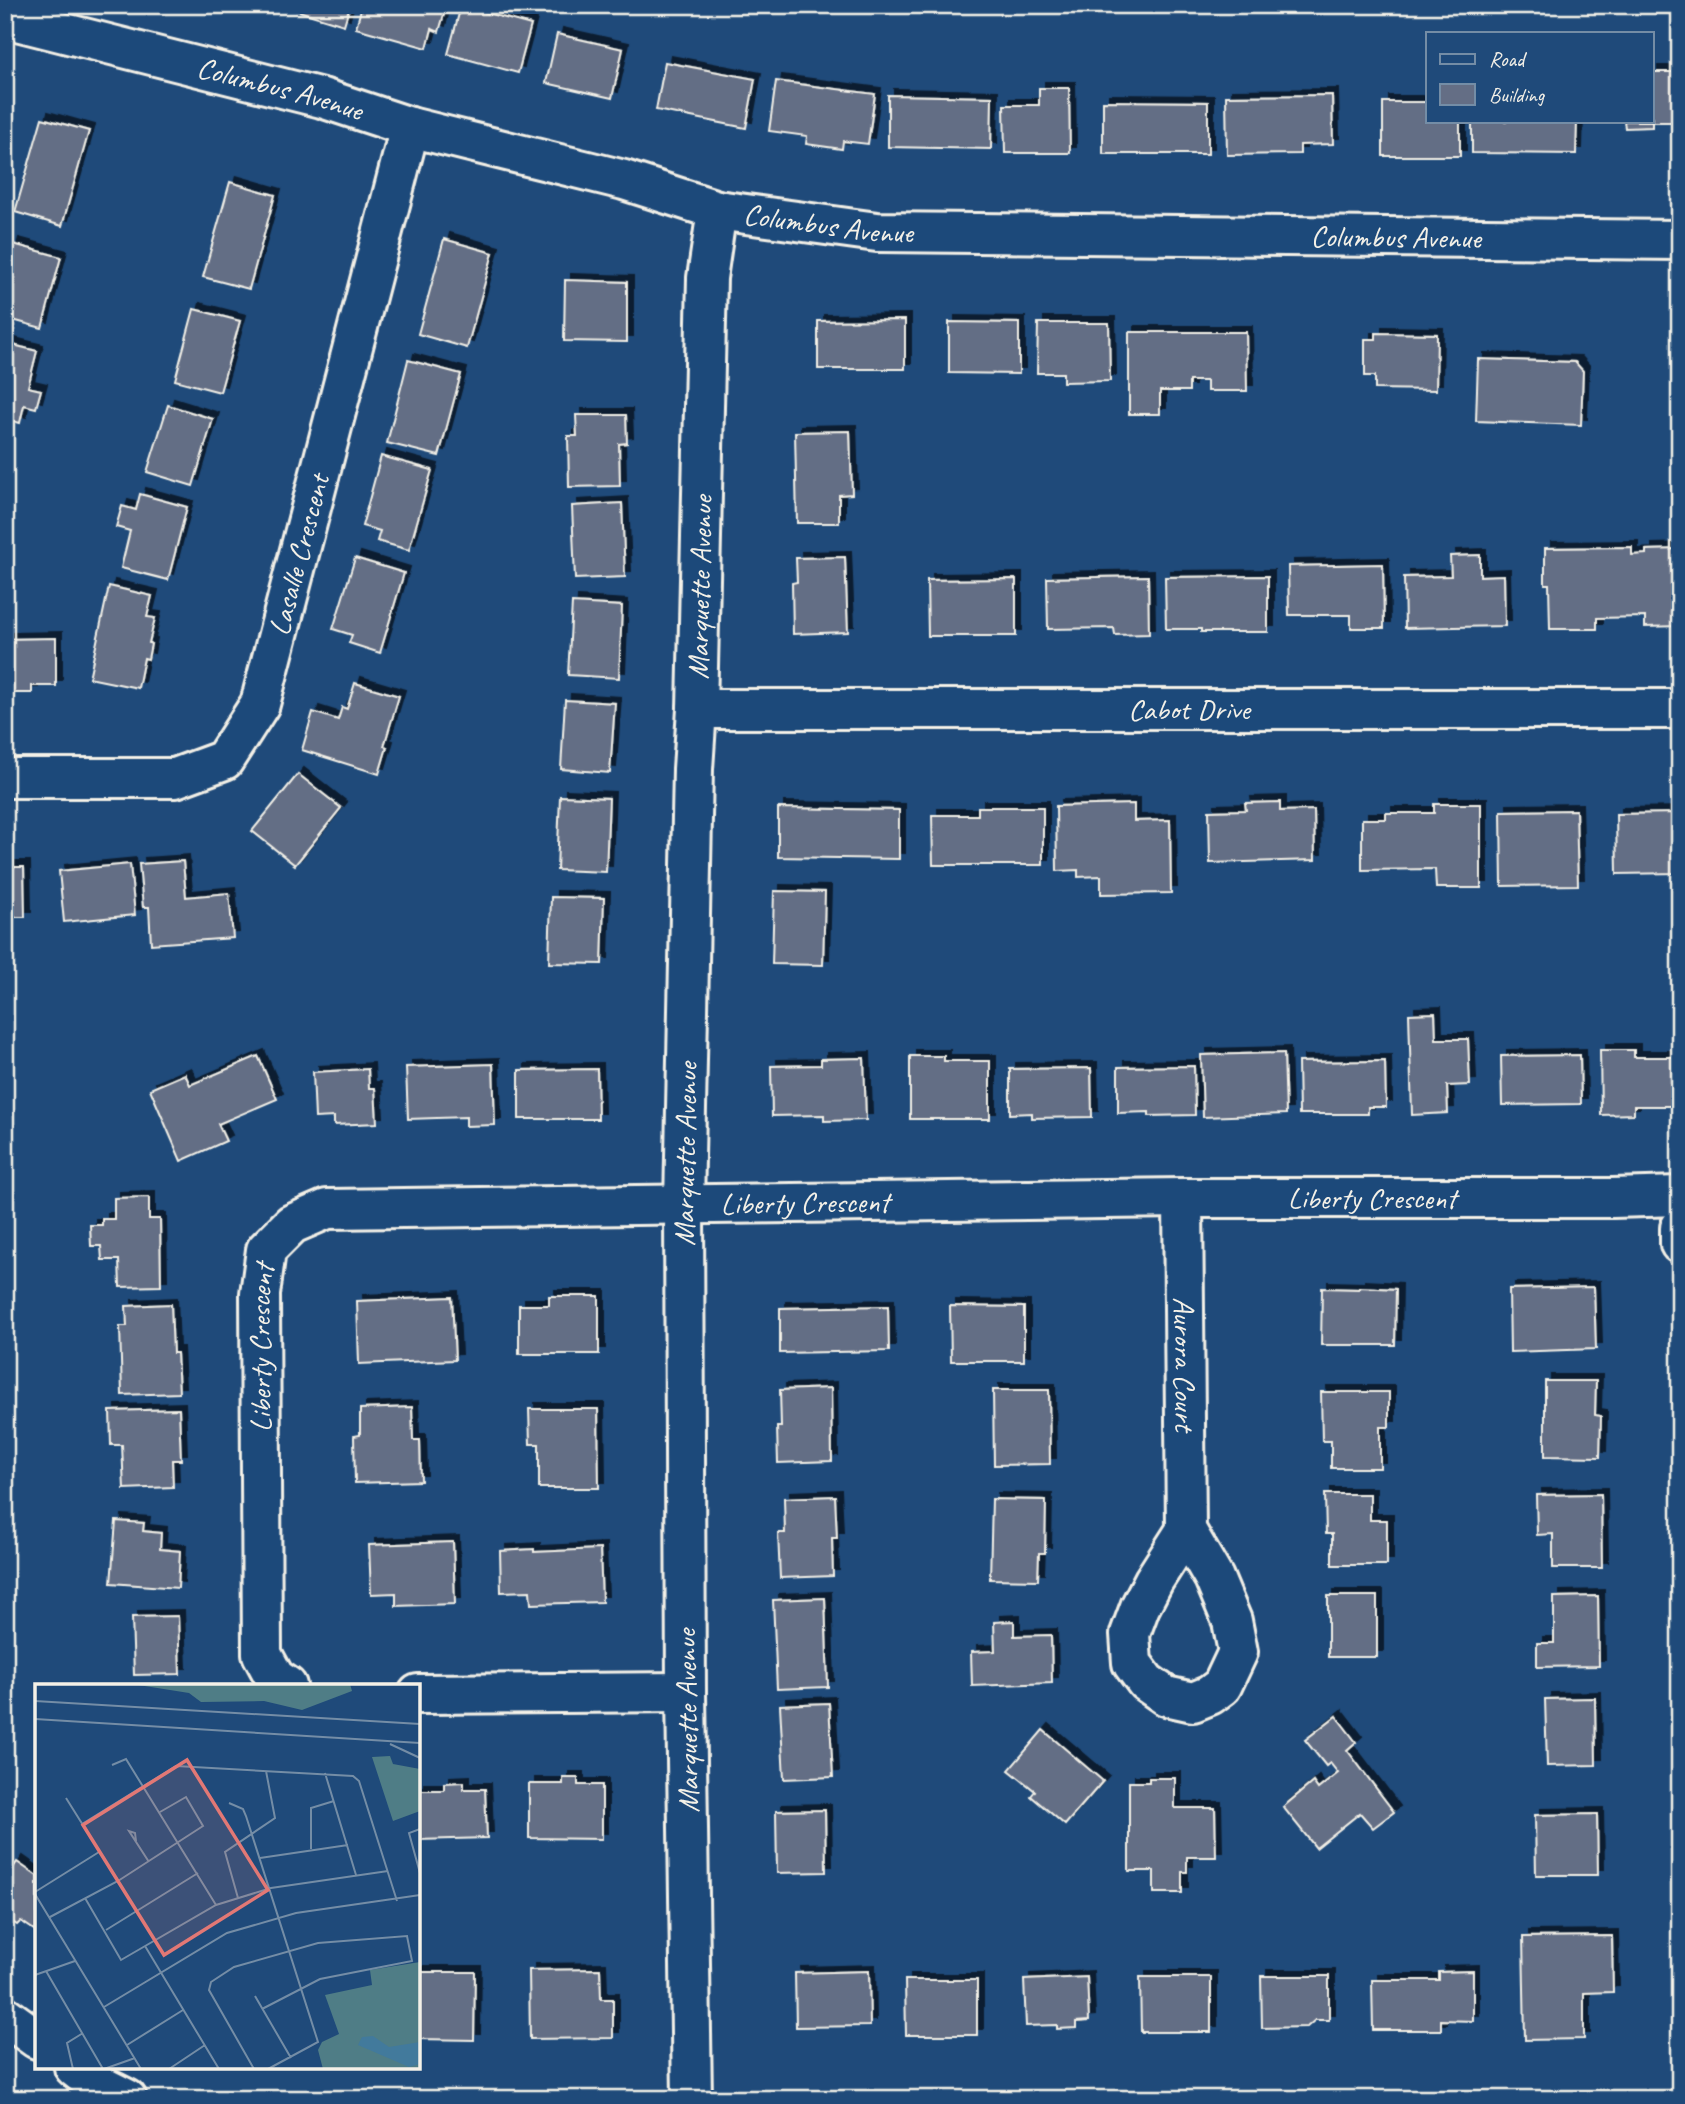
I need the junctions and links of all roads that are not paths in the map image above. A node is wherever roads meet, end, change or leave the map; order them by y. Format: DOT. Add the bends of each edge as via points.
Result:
graph roads {
  1 [pos="5,18"];
  2 [pos="410,127"];
  3 [pos="717,210"];
  4 [pos="1680,240"];
  5 [pos="697,709"];
  6 [pos="1680,709"];
  7 [pos="5,778"];
  8 [pos="1680,1196"];
  9 [pos="1184,1198"];
  10 [pos="684,1205"];
  11 [pos="1680,1228"];
  12 [pos="1680,1244"];
  13 [pos="1186,1530"];
  14 [pos="284,1684"];
  15 [pos="686,1692"];
  16 [pos="420,1694"];
  17 [pos="5,2016"];
  18 [pos="35,2038"];
  19 [pos="77,2069"];
  20 [pos="127,2099"];
  21 [pos="692,2099"];
  1 -- 2 [label="street, Columbus Avenue" via="322,98"];
  2 -- 3 [label="street, Columbus Avenue" via="624,180"];
  2 -- 7 [label="street, Lasalle Crescent" via="260,704 224,760 175,778"];
  3 -- 4 [label="street, Columbus Avenue" via="877,232"];
  3 -- 5 [label="street, Marquette Avenue" via="708,278"];
  5 -- 6 [label="street, Cabot Drive"];
  5 -- 10 [label="street, Marquette Avenue"];
  8 -- 9 [label="street, Liberty Crescent"];
  9 -- 10 [label="street, Liberty Crescent"];
  9 -- 13 [label="street, Aurora Court"];
  10 -- 14 [label="street, Liberty Crescent" via="327,1209 292,1224 266,1250 260,1294 262,1654 275,1678"];
  10 -- 15 [label="street, Marquette Avenue"];
  11 -- 12 [label="street"];
  15 -- 16 [label="street"];
  15 -- 21 [label="street, Marquette Avenue"];
  17 -- 18 [label="street"];
  19 -- 20 [label="street"];
}
